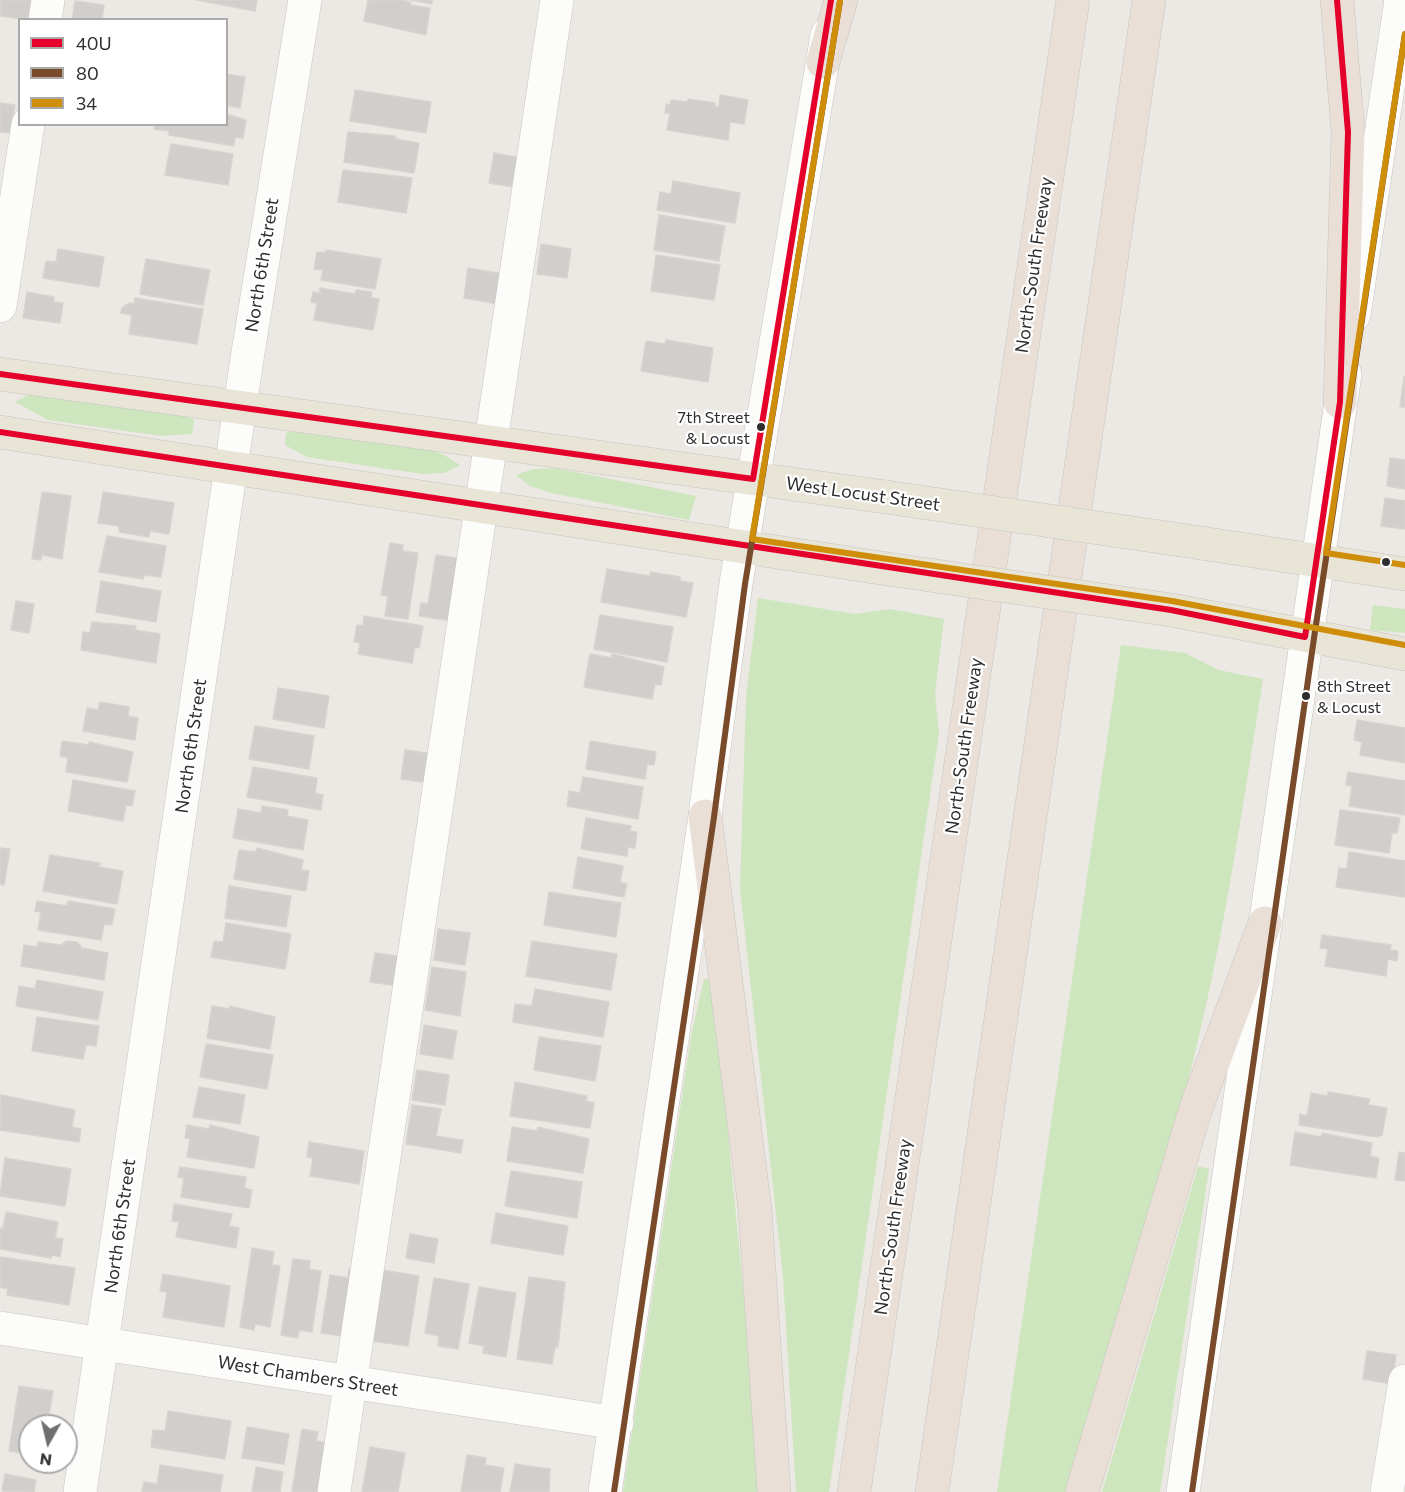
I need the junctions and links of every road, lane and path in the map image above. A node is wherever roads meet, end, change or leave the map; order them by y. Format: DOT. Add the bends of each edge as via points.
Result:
graph roads {
  1 [pos="48,0"];
  2 [pos="305,0"];
  3 [pos="557,0"];
  4 [pos="831,0"];
  5 [pos="841,0"];
  6 [pos="1073,0"];
  7 [pos="1149,0"];
  8 [pos="1337,0"];
  9 [pos="1401,0"];
  10 [pos="45,18"];
  11 [pos="823,62"];
  12 [pos="28,126"];
  13 [pos="0,306"];
  14 [pos="0,374"];
  15 [pos="1340,402"];
  16 [pos="240,407"];
  17 [pos="0,432"];
  18 [pos="491,442"];
  19 [pos="232,468"];
  20 [pos="753,478"];
  21 [pos="481,507"];
  22 [pos="742,547"];
  23 [pos="1316,561"];
  24 [pos="1405,574"];
  25 [pos="1305,637"];
  26 [pos="1405,654"];
  27 [pos="705,816"];
  28 [pos="1265,923"];
  29 [pos="0,1328"];
  30 [pos="102,1344"];
  31 [pos="1405,1381"];
  32 [pos="350,1383"];
  33 [pos="617,1423"];
  34 [pos="80,1492"];
  35 [pos="334,1492"];
  36 [pos="605,1492"];
  37 [pos="774,1492"];
  38 [pos="854,1492"];
  39 [pos="932,1492"];
  40 [pos="1082,1492"];
  41 [pos="1183,1492"];
  42 [pos="1387,1492"];
  1 -- 10 [label="street"];
  2 -- 16 [label="street, North 6th Street"];
  3 -- 18 [label="street"];
  4 -- 11 [label="street"];
  5 -- 11 [label="highway"];
  6 -- 38 [label="highway, North-South Freeway"];
  7 -- 39 [label="highway"];
  8 -- 15 [label="highway" via="1348,132"];
  9 -- 15 [label="street"];
  11 -- 20 [label="street"];
  12 -- 13 [label="street"];
  14 -- 16 [label="main road, West Locust Street"];
  15 -- 23 [label="street"];
  16 -- 18 [label="main road, West Locust Street"];
  16 -- 19 [label="street, North 6th Street"];
  17 -- 19 [label="main road"];
  18 -- 20 [label="main road, West Locust Street"];
  18 -- 21 [label="street"];
  19 -- 21 [label="main road"];
  19 -- 30 [label="street, North 6th Street"];
  20 -- 22 [label="street"];
  20 -- 23 [label="main road, West Locust Street, bridge"];
  21 -- 22 [label="main road"];
  21 -- 32 [label="street"];
  22 -- 25 [label="main road, bridge" via="1171,610"];
  22 -- 27 [label="street"];
  23 -- 24 [label="main road, West Locust Street"];
  23 -- 25 [label="street"];
  25 -- 26 [label="main road"];
  25 -- 28 [label="street"];
  27 -- 33 [label="street"];
  27 -- 37 [label="highway" via="755,1210"];
  28 -- 40 [label="highway" via="1196,1108"];
  28 -- 41 [label="street"];
  29 -- 30 [label="street, West Chambers Street"];
  30 -- 32 [label="street, West Chambers Street"];
  30 -- 34 [label="street, North 6th Street"];
  31 -- 42 [label="street"];
  32 -- 33 [label="street, West Chambers Street"];
  32 -- 35 [label="street"];
  33 -- 36 [label="street"];
}
